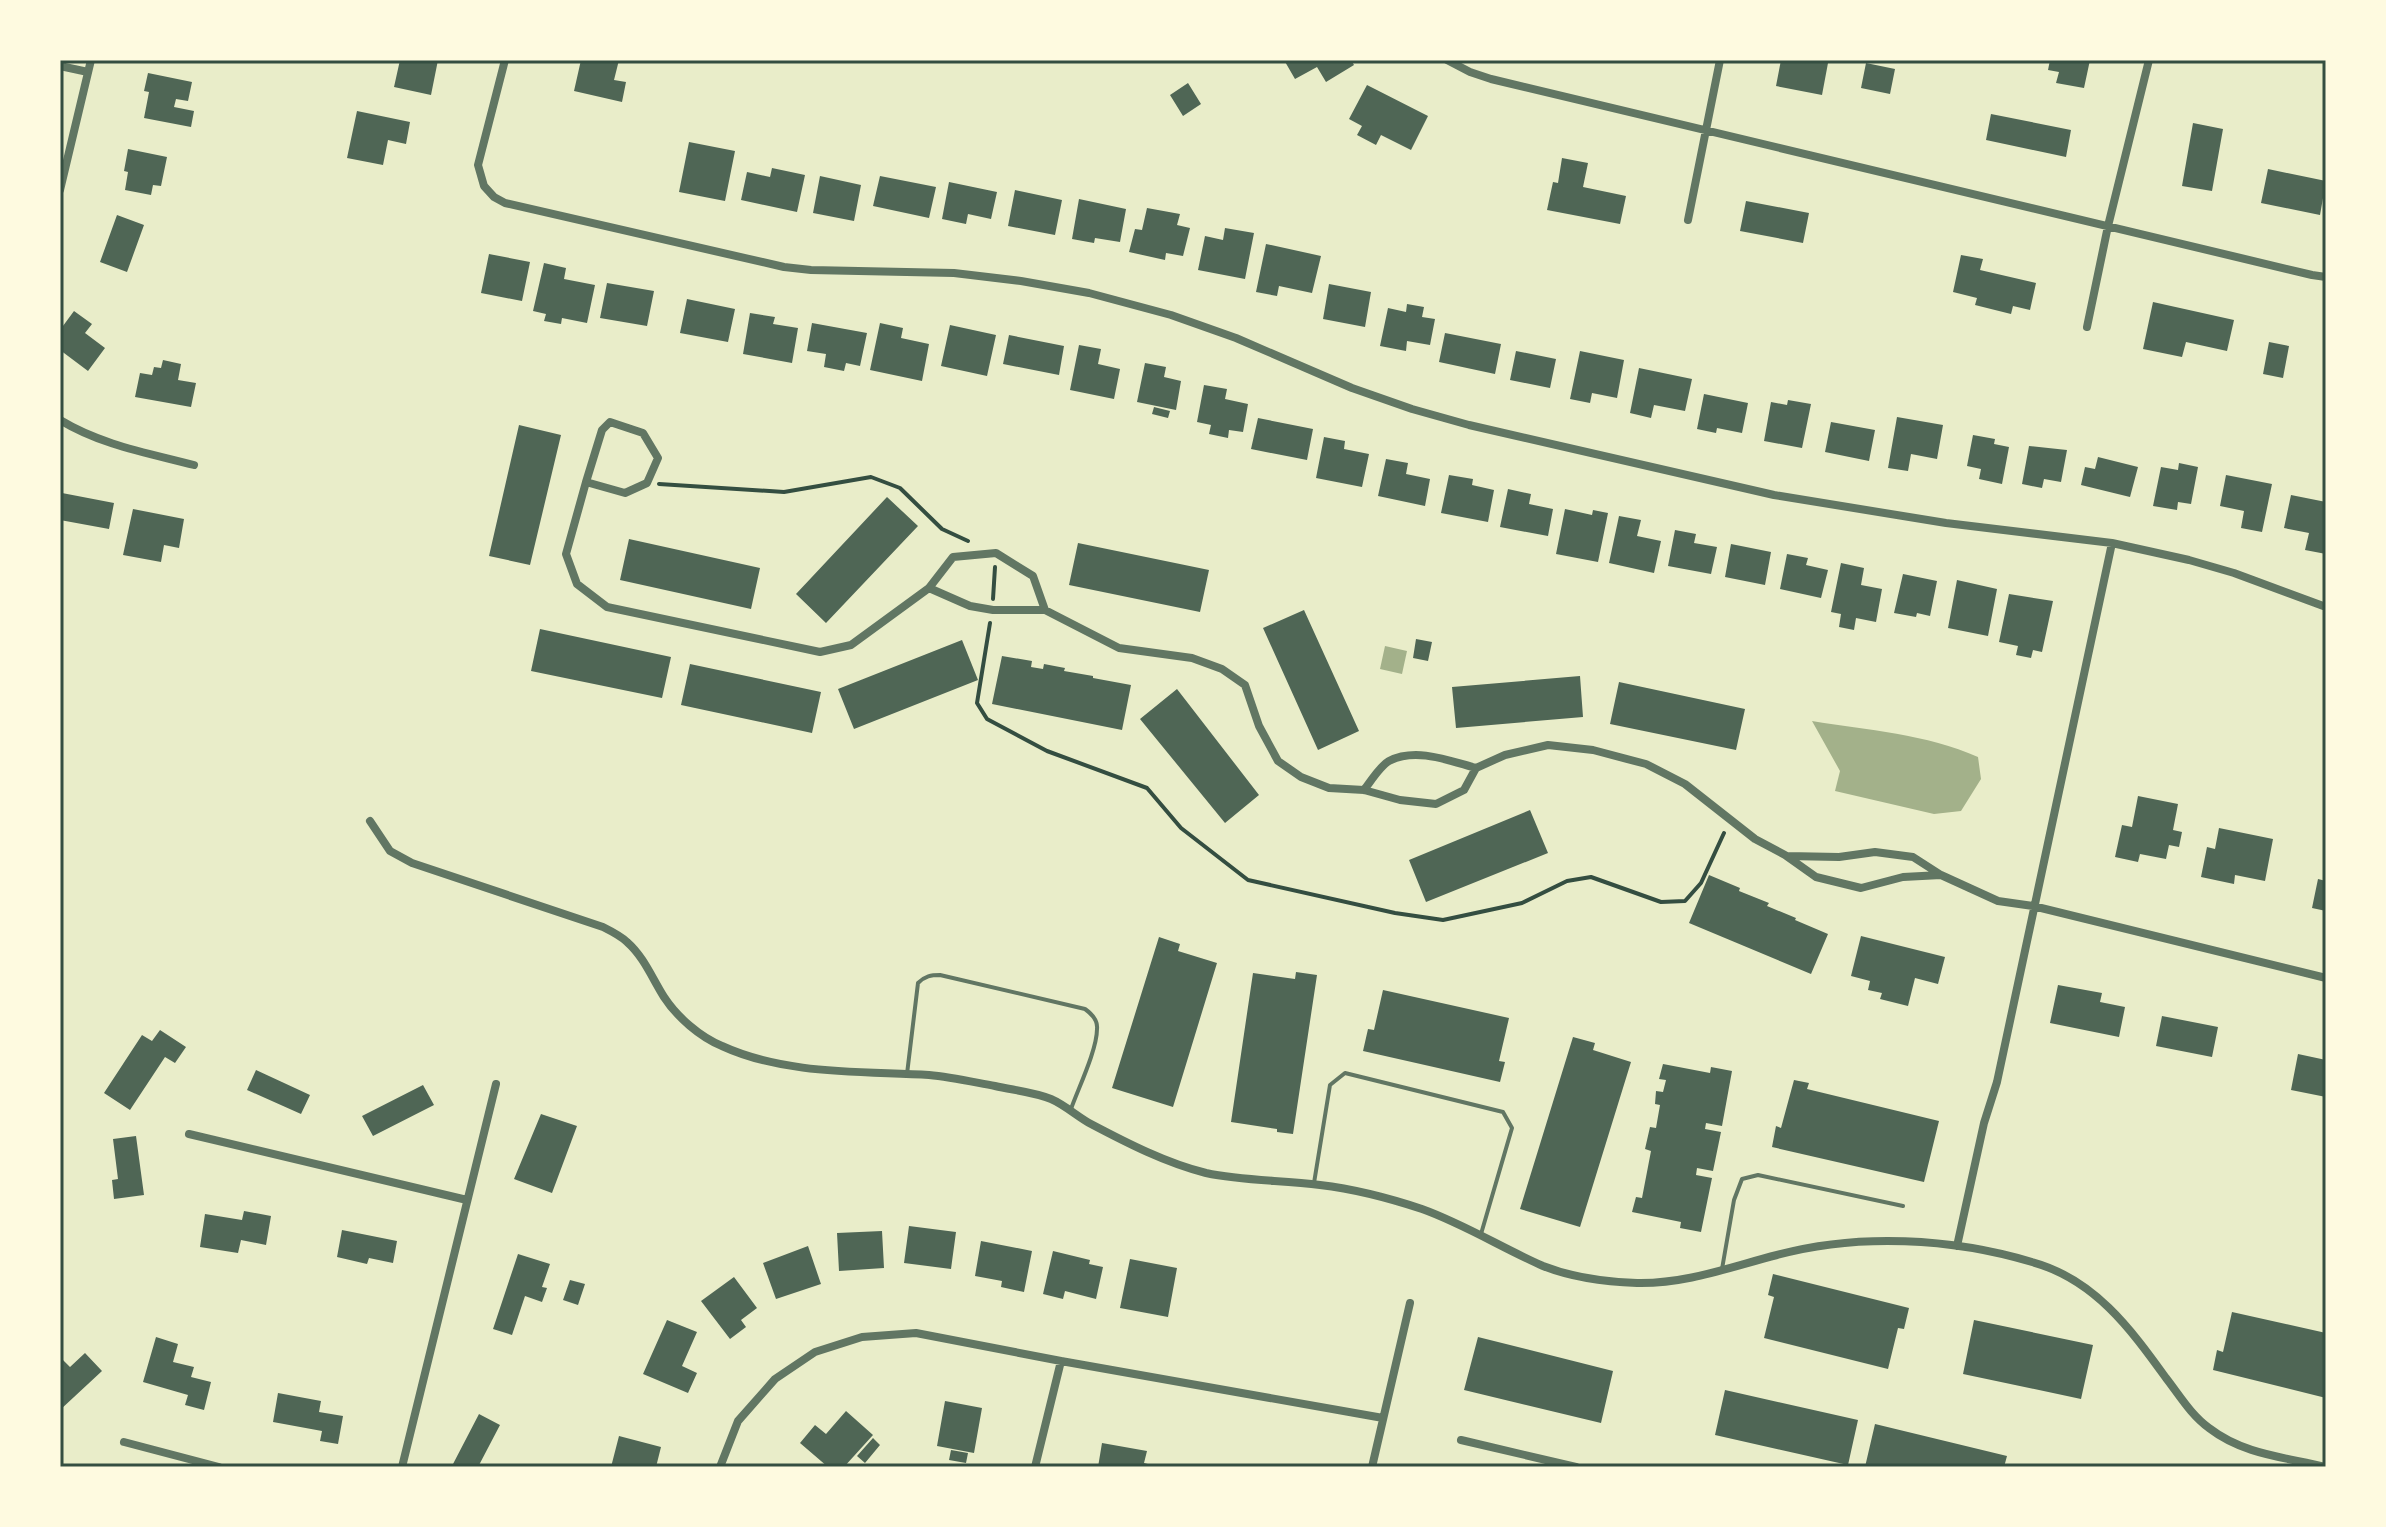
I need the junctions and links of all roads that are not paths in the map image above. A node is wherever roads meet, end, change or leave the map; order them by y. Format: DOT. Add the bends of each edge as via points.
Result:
graph roads {
  1 [pos="91,60"];
  2 [pos="505,60"];
  3 [pos="1447,60"];
  4 [pos="1720,60"];
  5 [pos="2149,60"];
  6 [pos="60,66"];
  7 [pos="88,72"];
  8 [pos="1705,130"];
  9 [pos="60,190"];
  10 [pos="1688,220"];
  11 [pos="2108,226"];
  12 [pos="2326,277"];
  13 [pos="2087,327"];
  14 [pos="60,420"];
  15 [pos="194,465"];
  16 [pos="586,482"];
  17 [pos="2112,543"];
  18 [pos="929,588"];
  19 [pos="2326,607"];
  20 [pos="1045,610"];
  21 [pos="1476,768"];
  22 [pos="1364,790"];
  23 [pos="370,821"];
  24 [pos="1785,855"];
  25 [pos="1941,875"];
  26 [pos="2033,906"];
  27 [pos="2326,978"];
  28 [pos="907,1074"];
  29 [pos="496,1084"];
  30 [pos="1070,1111"];
  31 [pos="189,1134"];
  32 [pos="1314,1185"];
  33 [pos="467,1200"];
  34 [pos="1903,1206"];
  35 [pos="1481,1234"];
  36 [pos="1957,1246"];
  37 [pos="1722,1272"];
  38 [pos="1410,1303"];
  39 [pos="1061,1361"];
  40 [pos="1383,1418"];
  41 [pos="1461,1440"];
  42 [pos="124,1442"];
  43 [pos="1548,1464"];
  44 [pos="219,1467"];
  45 [pos="402,1467"];
  46 [pos="720,1467"];
  47 [pos="1035,1467"];
  48 [pos="1372,1467"];
  49 [pos="1576,1467"];
  50 [pos="2326,1467"];
  1 -- 7 [label="street"];
  2 -- 17 [label="street" via="478,165 481,180 505,203 784,267 954,273 1089,293 1184,319 1352,388 1469,425 1774,495"];
  3 -- 8 [label="street" via="1491,79"];
  4 -- 8 [label="street"];
  5 -- 11 [label="street"];
  6 -- 7 [label="street"];
  7 -- 9 [label="street"];
  8 -- 10 [label="street"];
  8 -- 11 [label="street"];
  11 -- 12 [label="street"];
  11 -- 13 [label="street"];
  14 -- 15 [label="street" via="111,444"];
  16 -- 16 [label="street" via="625,493 647,483 658,458 643,433 610,422 602,430"];
  16 -- 18 [label="street" via="566,554 577,584 607,607 820,652 851,645"];
  17 -- 19 [label="street" via="2234,573"];
  17 -- 26 [label="street"];
  18 -- 20 [label="street" via="970,606"];
  18 -- 20 [label="street" via="953,557 996,553 1033,576"];
  20 -- 22 [label="street" via="1119,648 1192,658 1222,669 1245,685 1278,761 1329,788"];
  21 -- 22 [label="street" via="1413,754 1388,761"];
  21 -- 22 [label="street" via="1464,790 1436,804"];
  21 -- 24 [label="street" via="1548,745 1646,764 1685,784 1755,839"];
  23 -- 28 [label="street" via="390,851 412,863 603,927 626,940 667,1002 719,1045 762,1061"];
  24 -- 25 [label="street" via="1875,852 1913,857"];
  24 -- 25 [label="street" via="1816,877 1861,888 1903,877"];
  25 -- 26 [label="street" via="1998,901"];
  26 -- 27 [label="street"];
  26 -- 36 [label="street"];
  28 -- 30 [label="street" via="1050,1099"];
  28 -- 30 [label="lane" via="918,983 940,975 1085,1009 1094,1016 1094,1043"];
  29 -- 33 [label="street"];
  30 -- 32 [label="street" via="1130,1144 1205,1173"];
  31 -- 33 [label="street"];
  32 -- 35 [label="street" via="1396,1200"];
  32 -- 35 [label="lane" via="1330,1085 1345,1073 1503,1112 1512,1128"];
  33 -- 45 [label="street"];
  34 -- 37 [label="lane" via="1758,1175 1742,1179"];
  35 -- 37 [label="street" via="1546,1267 1586,1277 1637,1283"];
  36 -- 37 [label="street" via="1850,1243 1781,1253"];
  36 -- 50 [label="street" via="2066,1273 2118,1315 2206,1426 2254,1453"];
  38 -- 40 [label="street"];
  39 -- 40 [label="street"];
  39 -- 46 [label="street" via="916,1333 862,1337 815,1352 775,1379 738,1421"];
  39 -- 47 [label="street"];
  40 -- 48 [label="street"];
  41 -- 43 [label="street"];
  42 -- 44 [label="street"];
  43 -- 49 [label="street"];
}
